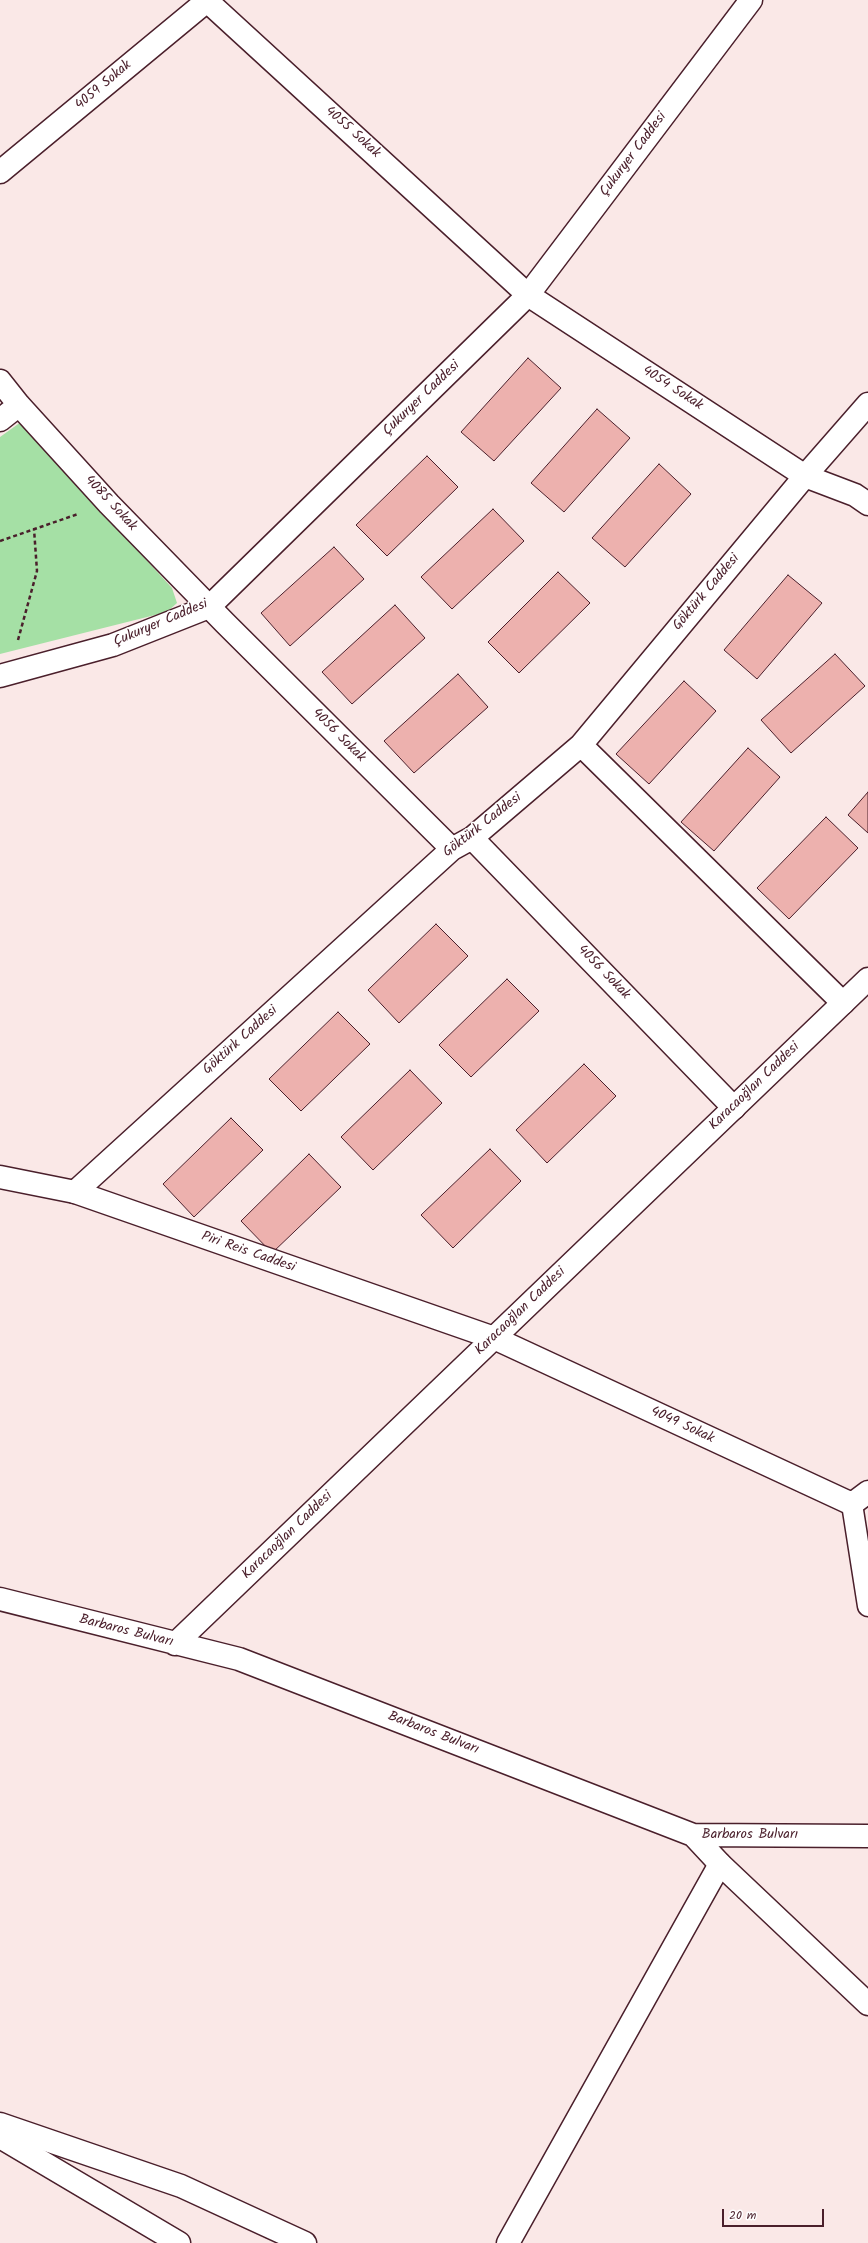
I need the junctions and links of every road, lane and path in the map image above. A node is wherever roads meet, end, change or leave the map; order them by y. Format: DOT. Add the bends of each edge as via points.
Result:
graph roads {
  1 [pos="207,0"];
  2 [pos="751,0"];
  3 [pos="0,172"];
  4 [pos="498,267"];
  5 [pos="528,295"];
  6 [pos="0,381"];
  7 [pos="868,404"];
  8 [pos="19,405"];
  9 [pos="0,420"];
  10 [pos="805,476"];
  11 [pos="862,500"];
  12 [pos="108,504"];
  13 [pos="34,529"];
  14 [pos="0,541"];
  15 [pos="209,607"];
  16 [pos="225,623"];
  17 [pos="3,676"];
  18 [pos="581,745"];
  19 [pos="472,838"];
  20 [pos="452,849"];
  21 [pos="866,985"];
  22 [pos="843,1003"];
  23 [pos="734,1108"];
  24 [pos="0,1177"];
  25 [pos="75,1192"];
  26 [pos="494,1338"];
  27 [pos="860,1498"];
  28 [pos="0,1599"];
  29 [pos="868,1606"];
  30 [pos="175,1644"];
  31 [pos="693,1835"];
  32 [pos="868,1836"];
  33 [pos="720,1864"];
  34 [pos="868,2004"];
  35 [pos="0,2124"];
  36 [pos="0,2137"];
  37 [pos="179,2243"];
  38 [pos="305,2243"];
  39 [pos="508,2243"];
  1 -- 3 [label="street, 4059 Sokak"];
  1 -- 4 [label="street, 4055 Sokak"];
  2 -- 5 [label="street, Çukuryer Caddesi"];
  4 -- 5 [label="street, 4054 Sokak"];
  5 -- 10 [label="street, 4054 Sokak"];
  5 -- 15 [label="street, Çukuryer Caddesi"];
  6 -- 8 [label="street, 4085 Sokak"];
  7 -- 10 [label="street, Göktürk Caddesi"];
  8 -- 9 [label="street"];
  8 -- 12 [label="street, 4085 Sokak"];
  10 -- 11 [label="street, 4054 Sokak"];
  10 -- 18 [label="street, Göktürk Caddesi"];
  12 -- 13 [label="path"];
  12 -- 15 [label="street, 4085 Sokak"];
  13 -- 14 [label="path"];
  13 -- 17 [label="path" via="36,571 24,624"];
  15 -- 16 [label="street, 4085 Sokak"];
  15 -- 17 [label="street, Çukuryer Caddesi" via="113,645"];
  16 -- 20 [label="street, 4056 Sokak"];
  18 -- 19 [label="street, Göktürk Caddesi"];
  18 -- 22 [label="street"];
  19 -- 20 [label="street, Göktürk Caddesi"];
  19 -- 23 [label="street, 4056 Sokak"];
  20 -- 25 [label="street, Göktürk Caddesi"];
  21 -- 22 [label="street, Karacaoğlan Caddesi"];
  22 -- 23 [label="street, Karacaoğlan Caddesi"];
  23 -- 26 [label="street, Karacaoğlan Caddesi"];
  24 -- 25 [label="street, Piri Reis Caddesi"];
  25 -- 26 [label="street, Piri Reis Caddesi"];
  26 -- 27 [label="street, 4049 Sokak"];
  26 -- 30 [label="street, Karacaoğlan Caddesi"];
  27 -- 29 [label="lane"];
  28 -- 30 [label="street, Barbaros Bulvarı"];
  30 -- 31 [label="street, Barbaros Bulvarı" via="239,1659"];
  31 -- 32 [label="street, Barbaros Bulvarı"];
  31 -- 33 [label="street"];
  33 -- 34 [label="street"];
  33 -- 39 [label="street"];
  35 -- 38 [label="street" via="181,2186"];
  36 -- 37 [label="street"];
}
